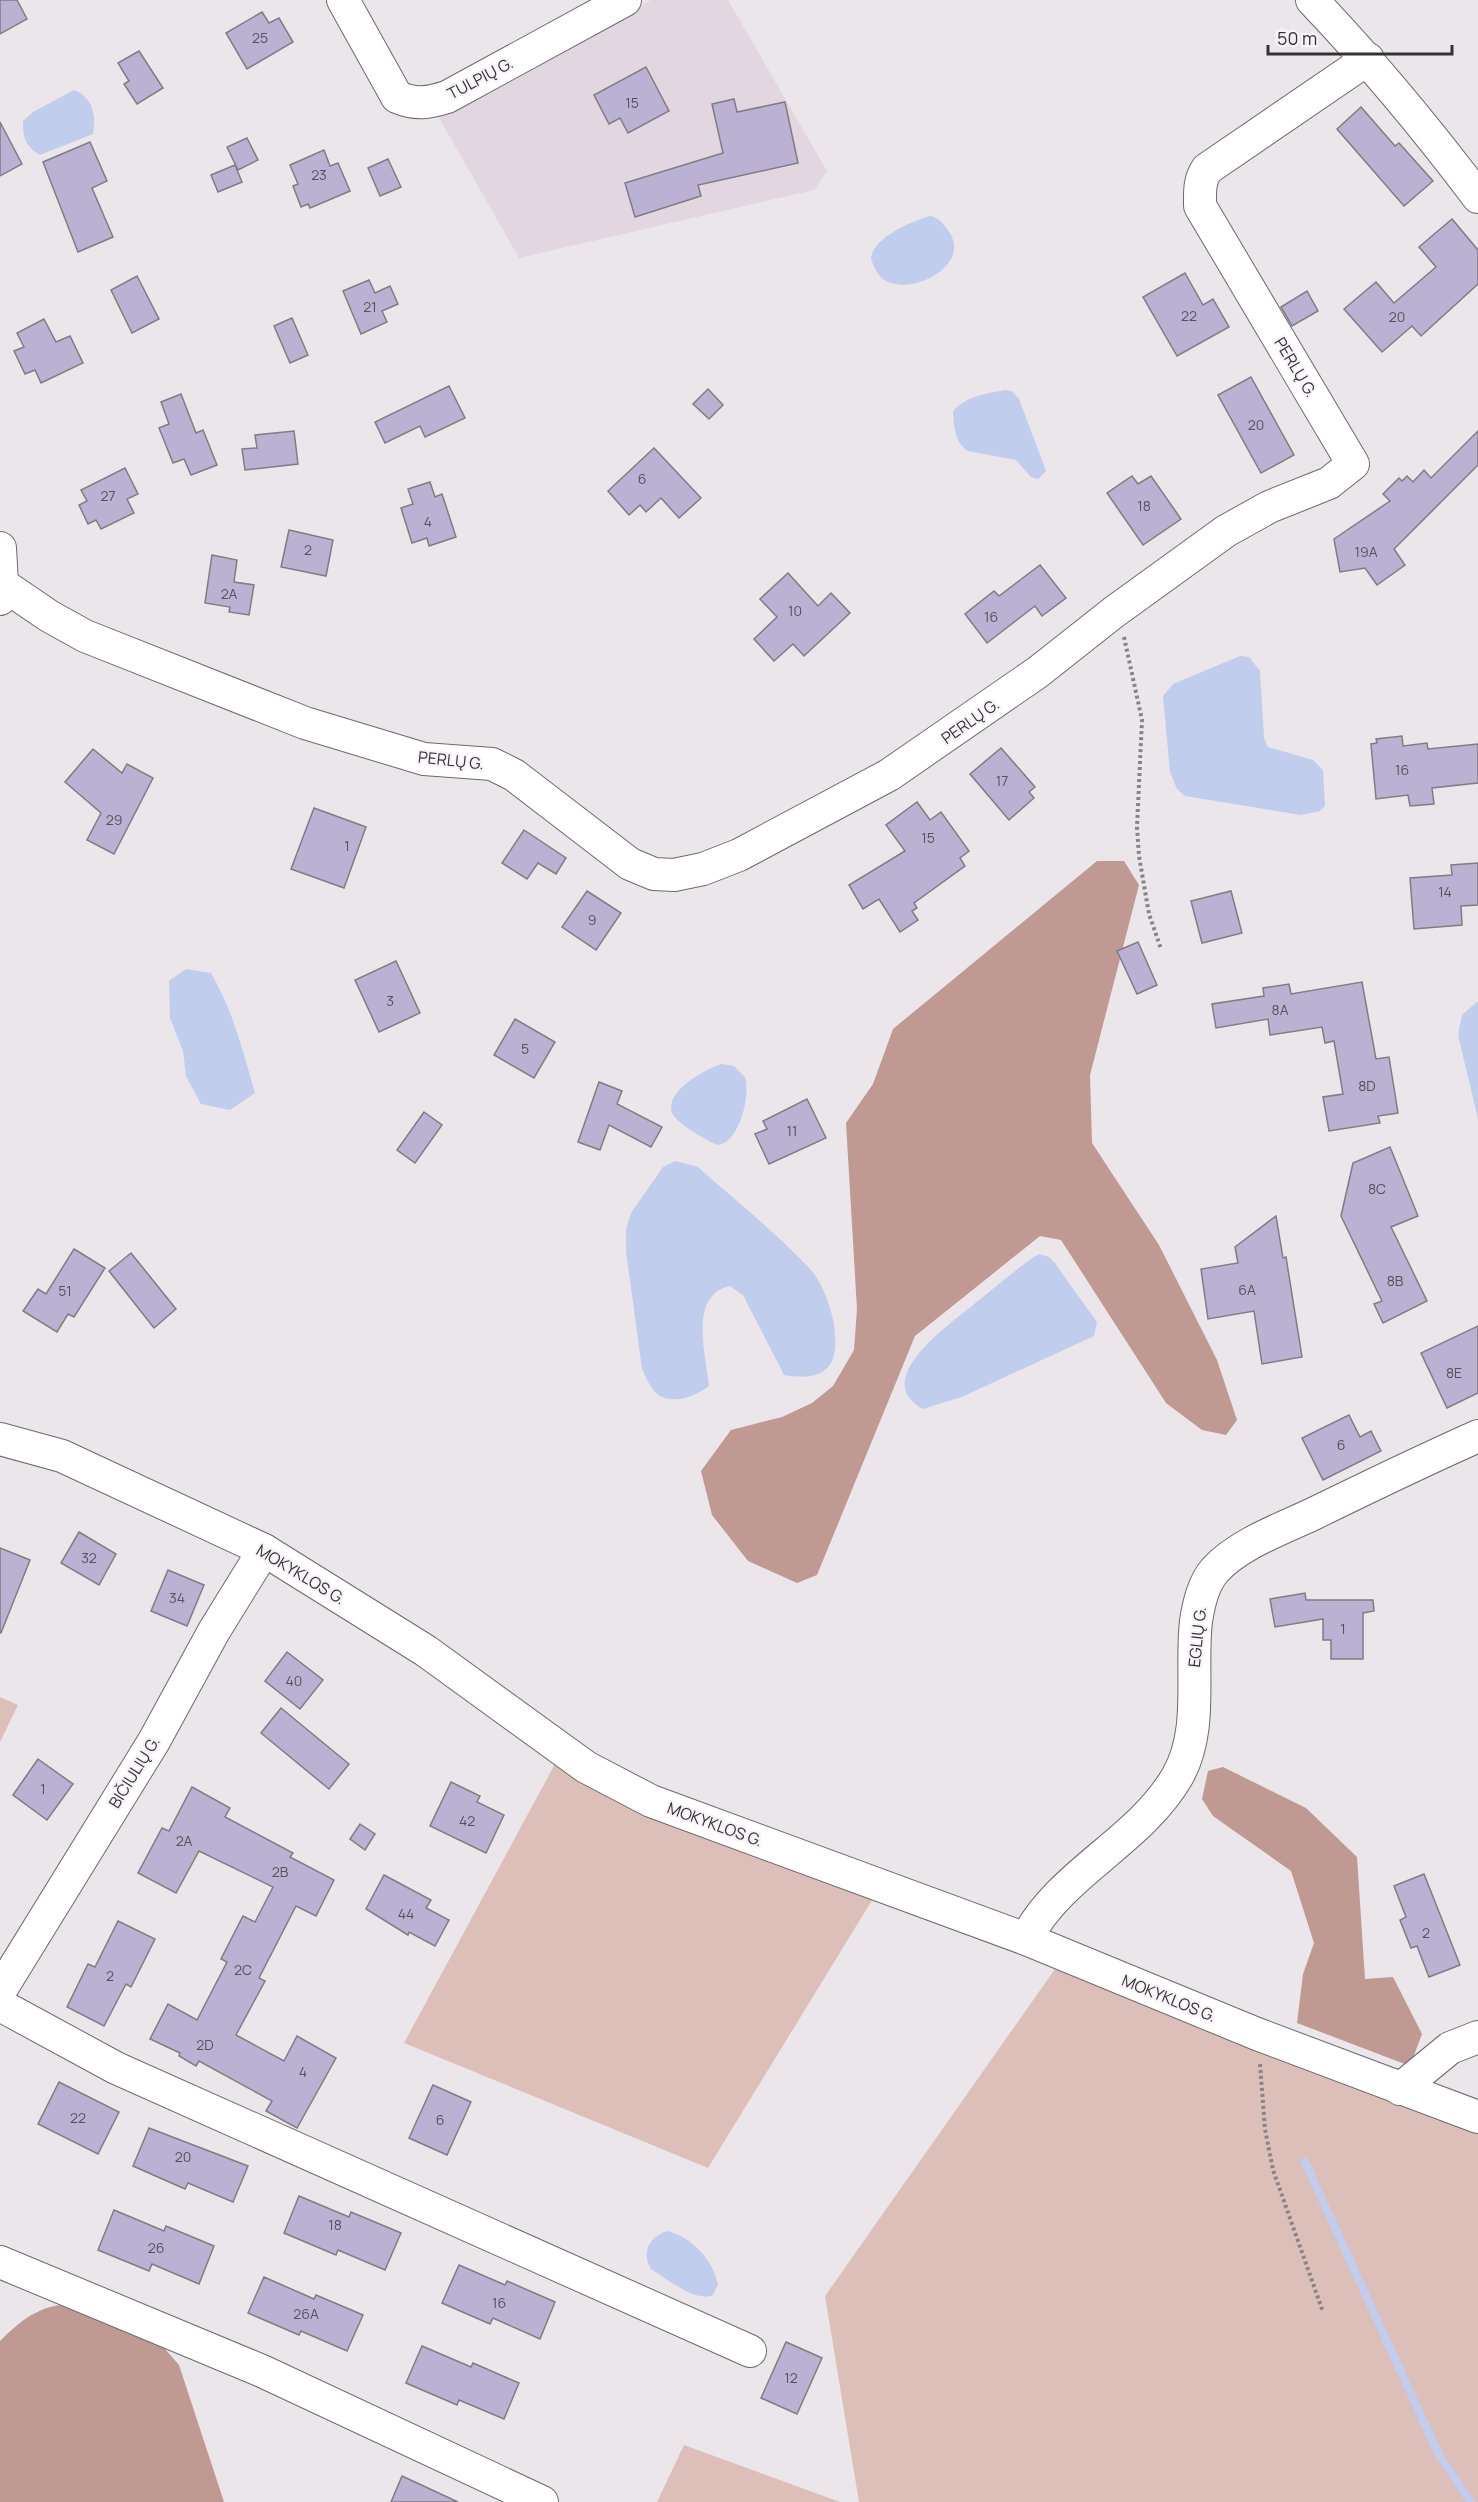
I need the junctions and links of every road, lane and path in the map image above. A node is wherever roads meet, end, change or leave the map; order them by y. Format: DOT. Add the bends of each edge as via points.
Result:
graph roads {
  1 [pos="343,0"];
  2 [pos="625,0"];
  3 [pos="1312,0"];
  4 [pos="1368,59"];
  5 [pos="1478,197"];
  6 [pos="0,548"];
  7 [pos="1,591"];
  8 [pos="1114,612"];
  9 [pos="1161,949"];
  10 [pos="1478,1436"];
  11 [pos="0,1439"];
  12 [pos="264,1550"];
  13 [pos="1026,1939"];
  14 [pos="0,1991"];
  15 [pos="0,2005"];
  16 [pos="1257,2034"];
  17 [pos="1478,2037"];
  18 [pos="1400,2089"];
  19 [pos="1478,2117"];
  20 [pos="0,2262"];
  21 [pos="1323,2312"];
  22 [pos="750,2351"];
  23 [pos="542,2502"];
  1 -- 2 [label="street, TULPIŲ G." via="397,97 412,103 447,97"];
  3 -- 4 [label="street"];
  4 -- 5 [label="street"];
  4 -- 8 [label="street, PERLŲ G." via="1207,169 1200,190 1200,206 1353,464 1329,483 1269,507 1226,531"];
  6 -- 7 [label="street"];
  7 -- 8 [label="street, PERLŲ G." via="85,636 305,723 424,759 492,764 514,775 630,864 654,874 674,875 739,855 890,775 1038,672"];
  8 -- 9 [label="path" via="1130,656 1142,720 1139,856 1149,914"];
  10 -- 13 [label="street, EGLIŲ G." via="1286,1527 1234,1554 1214,1571 1202,1592 1196,1620 1194,1716 1178,1775 1139,1825 1046,1906"];
  11 -- 12 [label="street, MOKYKLOS G." via="62,1456"];
  12 -- 13 [label="street, MOKYKLOS G." via="426,1651 586,1767 651,1801"];
  12 -- 14 [label="street, BIČIULIŲ G." via="154,1741"];
  13 -- 16 [label="street, MOKYKLOS G."];
  15 -- 22 [label="street" via="116,2068"];
  16 -- 18 [label="street, MOKYKLOS G."];
  16 -- 21 [label="path" via="1265,2129 1273,2170"];
  17 -- 18 [label="street" via="1450,2048"];
  18 -- 19 [label="street, MOKYKLOS G."];
  20 -- 23 [label="street" via="262,2371"];
}
